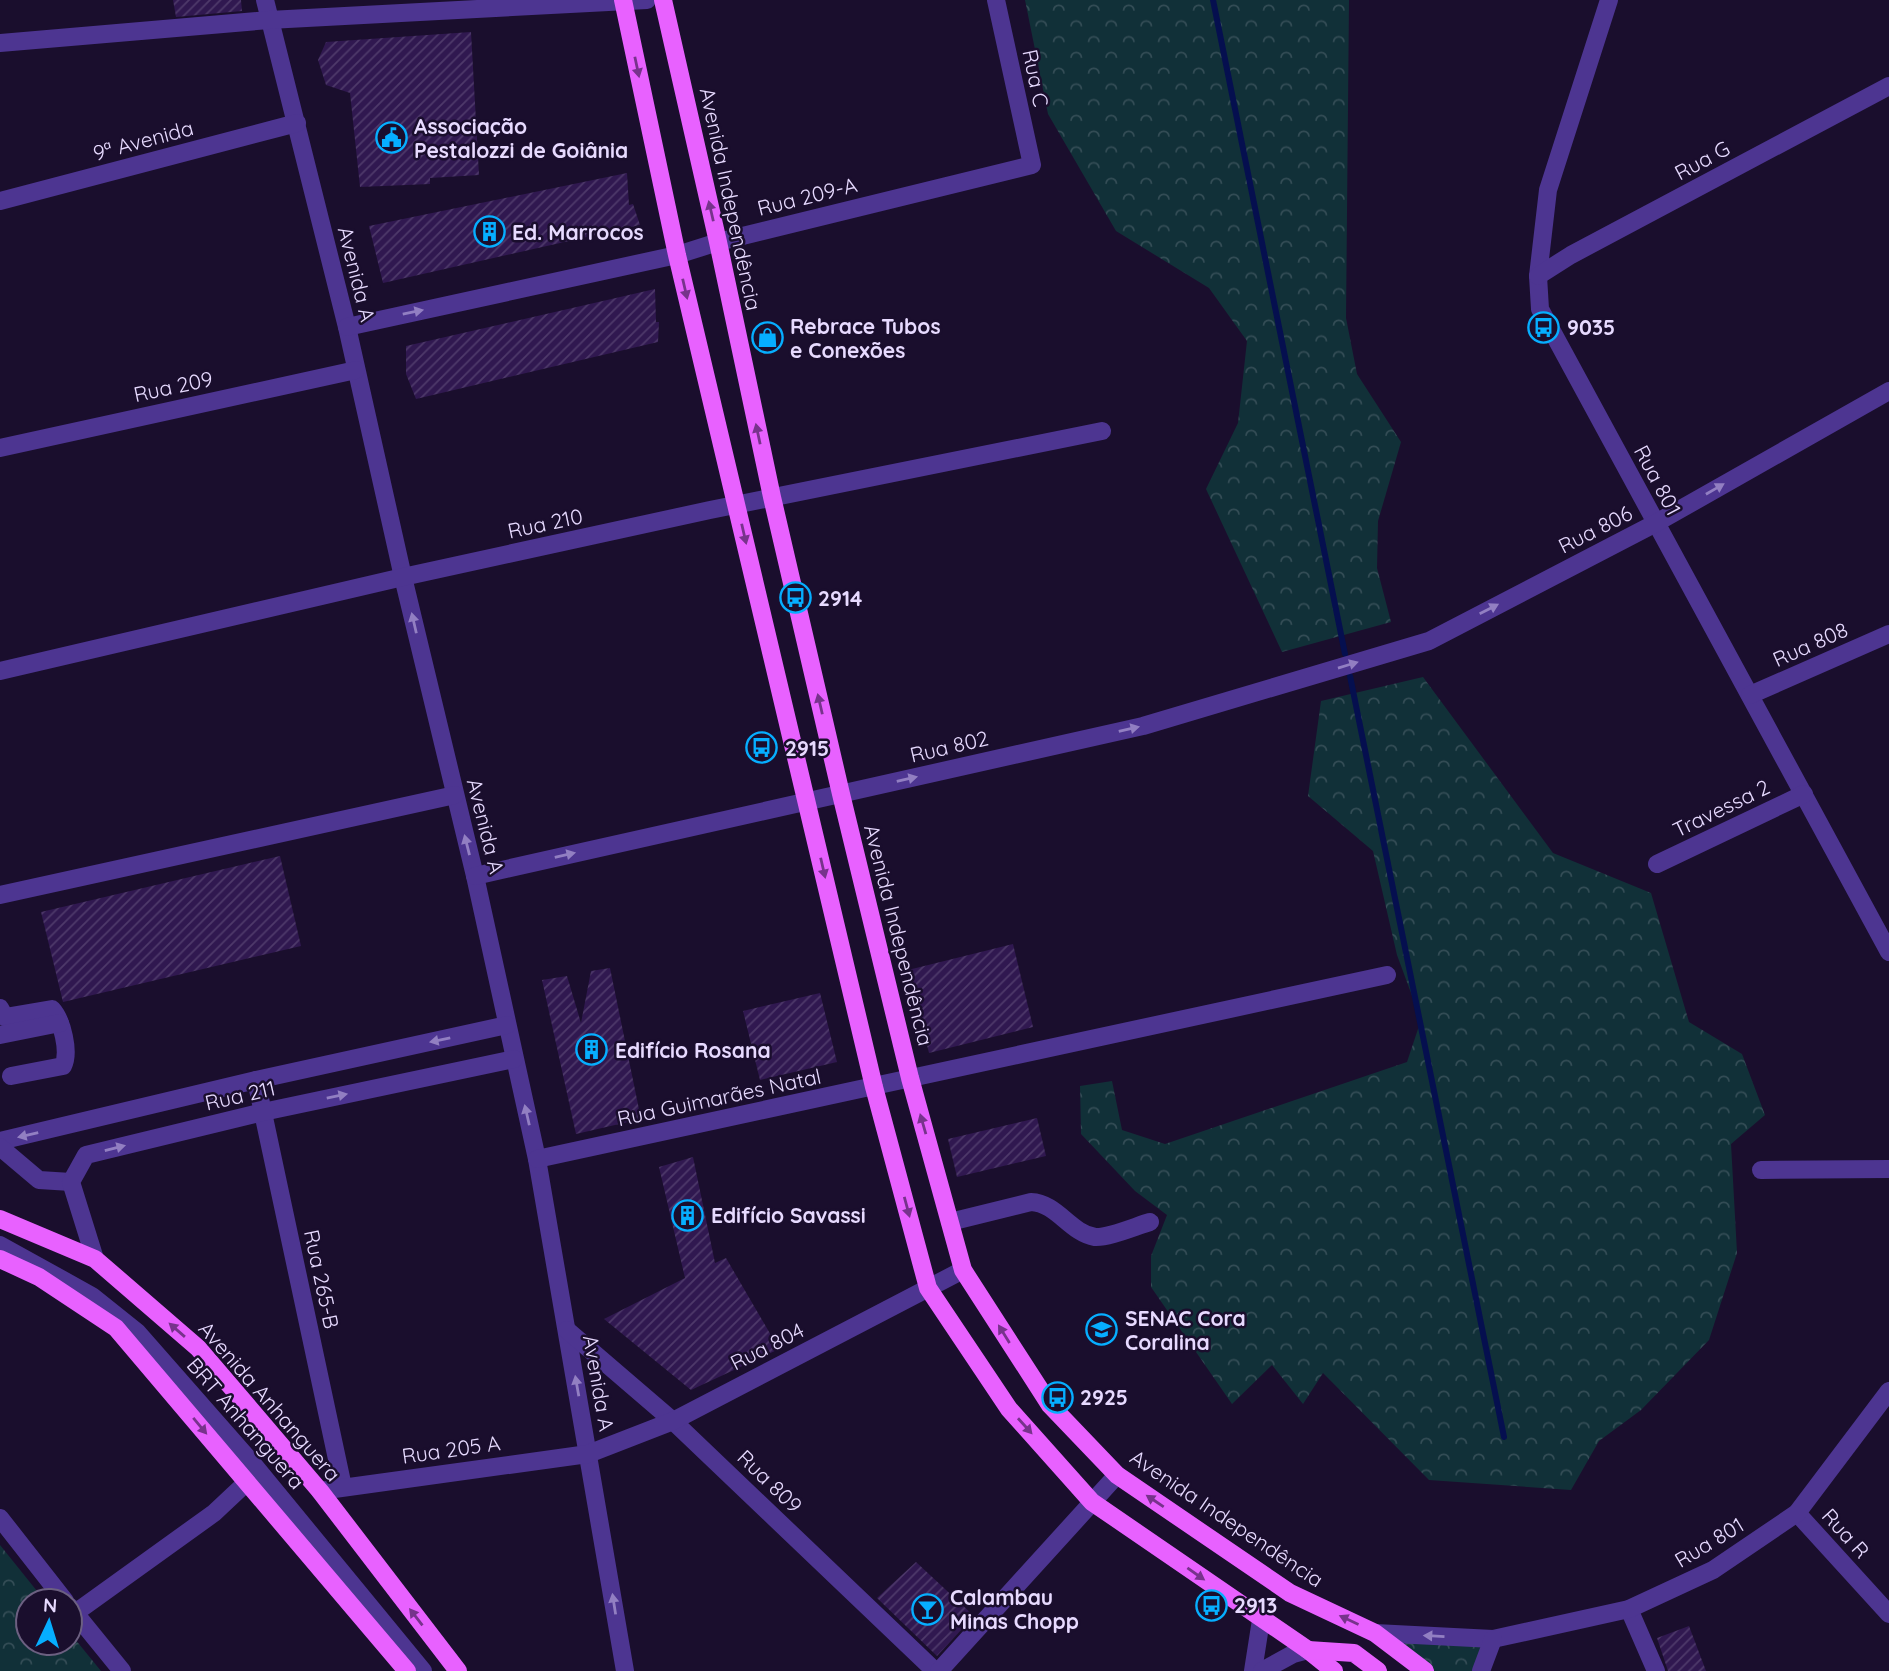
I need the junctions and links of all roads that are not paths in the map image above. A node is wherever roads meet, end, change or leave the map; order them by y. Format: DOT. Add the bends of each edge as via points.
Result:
graph roads {
  1 [pos="265,0"];
  2 [pos="647,0"];
  3 [pos="663,0"];
  4 [pos="996,0"];
  5 [pos="1609,0"];
  6 [pos="624,1"];
  7 [pos="269,20"];
  8 [pos="0,43"];
  9 [pos="1889,86"];
  10 [pos="297,123"];
  11 [pos="1032,165"];
  12 [pos="0,201"];
  13 [pos="718,242"];
  14 [pos="677,255"];
  15 [pos="1538,276"];
  16 [pos="346,327"];
  17 [pos="356,370"];
  18 [pos="1889,391"];
  19 [pos="1102,431"];
  20 [pos="0,448"];
  21 [pos="772,497"];
  22 [pos="737,504"];
  23 [pos="1656,523"];
  24 [pos="403,577"];
  25 [pos="1889,634"];
  26 [pos="1429,641"];
  27 [pos="0,671"];
  28 [pos="1750,695"];
  29 [pos="454,794"];
  30 [pos="841,794"];
  31 [pos="1804,794"];
  32 [pos="807,801"];
  33 [pos="1657,864"];
  34 [pos="475,876"];
  35 [pos="0,895"];
  36 [pos="1888,948"];
  37 [pos="1387,975"];
  38 [pos="0,1008"];
  39 [pos="60,1023"];
  40 [pos="507,1025"];
  41 [pos="0,1035"];
  42 [pos="514,1059"];
  43 [pos="10,1076"];
  44 [pos="910,1078"];
  45 [pos="256,1080"];
  46 [pos="874,1087"];
  47 [pos="263,1112"];
  48 [pos="0,1141"];
  49 [pos="0,1147"];
  50 [pos="537,1159"];
  51 [pos="1889,1169"];
  52 [pos="1761,1170"];
  53 [pos="71,1182"];
  54 [pos="0,1219"];
  55 [pos="950,1222"];
  56 [pos="1150,1222"];
  57 [pos="0,1245"];
  58 [pos="0,1259"];
  59 [pos="95,1259"];
  60 [pos="963,1270"];
  61 [pos="928,1288"];
  62 [pos="567,1330"];
  63 [pos="1889,1391"];
  64 [pos="673,1420"];
  65 [pos="588,1454"];
  66 [pos="1117,1475"];
  67 [pos="247,1482"];
  68 [pos="343,1487"];
  69 [pos="320,1492"];
  70 [pos="1092,1502"];
  71 [pos="1797,1513"];
  72 [pos="3,1526"];
  73 [pos="53,1587"];
  74 [pos="84,1598"];
  75 [pos="1629,1609"];
  76 [pos="1889,1614"];
  77 [pos="1261,1620"];
  78 [pos="84,1624"];
  79 [pos="1376,1633"];
  80 [pos="1493,1640"];
  81 [pos="1308,1650"];
  82 [pos="400,1669"];
  83 [pos="122,1671"];
  84 [pos="423,1671"];
  85 [pos="458,1671"];
  86 [pos="625,1671"];
  87 [pos="937,1671"];
  88 [pos="1254,1671"];
  89 [pos="1262,1671"];
  90 [pos="1334,1671"];
  91 [pos="1378,1671"];
  92 [pos="1425,1671"];
  93 [pos="1481,1671"];
  94 [pos="1656,1671"];
  1 -- 7 [label="street, Avenida A"];
  2 -- 6 [label="street"];
  13 -- 3 [label="main road, Avenida Independência, one-way"];
  4 -- 11 [label="street, Rua C"];
  5 -- 15 [label="street, Rua 801" via="1548,190"];
  6 -- 7 [label="street"];
  6 -- 14 [label="main road, one-way"];
  7 -- 8 [label="street"];
  7 -- 10 [label="street, Avenida A"];
  9 -- 15 [label="street, Rua G"];
  10 -- 12 [label="street, 9ª Avenida"];
  10 -- 16 [label="street, Avenida A"];
  11 -- 13 [label="street, Rua 209-A"];
  13 -- 14 [label="street, Rua 209-A"];
  21 -- 13 [label="main road, Avenida Independência, one-way"];
  16 -- 14 [label="street, Rua 209-A, one-way"];
  14 -- 22 [label="main road, one-way"];
  15 -- 23 [label="street, Rua 801" via="1540,309"];
  16 -- 17 [label="street, Avenida A"];
  17 -- 20 [label="street, Rua 209"];
  17 -- 24 [label="street, Avenida A"];
  23 -- 18 [label="street, Rua 806, one-way"];
  19 -- 21 [label="street, Rua 210"];
  21 -- 22 [label="street, Rua 210"];
  30 -- 21 [label="main road, Avenida Independência, one-way"];
  22 -- 24 [label="street, Rua 210"];
  22 -- 32 [label="main road, one-way"];
  26 -- 23 [label="street, Rua 806, one-way"];
  23 -- 28 [label="street, Rua 801"];
  24 -- 27 [label="street, Rua 210"];
  29 -- 24 [label="street, Avenida A, one-way"];
  25 -- 28 [label="street, Rua 808"];
  30 -- 26 [label="street, Rua 802, one-way" via="1143,726"];
  28 -- 31 [label="street, Rua 801"];
  34 -- 29 [label="street, Avenida A, one-way"];
  29 -- 35 [label="street"];
  30 -- 32 [label="street, Rua 802"];
  30 -- 44 [label="main road, Avenida Independência"];
  31 -- 33 [label="street, Travessa 2"];
  31 -- 36 [label="street, Rua 801"];
  34 -- 32 [label="street, Rua 802, one-way"];
  32 -- 46 [label="main road, one-way"];
  34 -- 40 [label="street, Avenida A"];
  37 -- 44 [label="street, Rua Guimarães Natal"];
  38 -- 39 [label="street" via="5,1017 52,1009"];
  39 -- 41 [label="street"];
  39 -- 43 [label="street" via="66,1057 63,1066"];
  40 -- 42 [label="street, Avenida A"];
  40 -- 45 [label="street, Rua 211, one-way"];
  47 -- 42 [label="street, Rua 211, one-way"];
  50 -- 42 [label="street, Avenida A, one-way"];
  44 -- 46 [label="street, Rua Guimarães Natal"];
  55 -- 44 [label="main road, Avenida Independência, one-way"];
  45 -- 47 [label="street, Rua 265-B"];
  45 -- 48 [label="street, Rua 211, one-way"];
  46 -- 50 [label="street, Rua Guimarães Natal"];
  46 -- 61 [label="main road, one-way"];
  53 -- 47 [label="street, Rua 211, one-way" via="86,1155"];
  47 -- 68 [label="street, Rua 265-B"];
  49 -- 53 [label="street" via="39,1180"];
  50 -- 62 [label="street, Avenida A"];
  51 -- 52 [label="street"];
  53 -- 59 [label="street"];
  54 -- 59 [label="main road, Avenida Anhanguera"];
  55 -- 56 [label="street" via="1031,1202 1042,1202 1086,1234 1098,1237"];
  55 -- 60 [label="main road, Avenida Independência"];
  57 -- 84 [label="street, BRT Anhanguera" via="92,1296 136,1332 253,1464"];
  58 -- 67 [label="main road, one-way" via="39,1277 116,1328"];
  69 -- 59 [label="main road, Avenida Anhanguera, one-way" via="198,1348"];
  60 -- 61 [label="street, Rua 804"];
  66 -- 60 [label="main road, Avenida Independência, one-way" via="1049,1405"];
  61 -- 64 [label="street, Rua 804"];
  61 -- 70 [label="main road, one-way" via="1009,1409"];
  62 -- 64 [label="street, Rua 809"];
  65 -- 62 [label="street, Avenida A, one-way"];
  63 -- 71 [label="street, Rua 801"];
  64 -- 65 [label="street, Rua 804"];
  64 -- 87 [label="street, Rua 809"];
  65 -- 68 [label="street, Rua 205 A"];
  86 -- 65 [label="street, Avenida A, one-way"];
  66 -- 70 [label="street"];
  79 -- 66 [label="main road, Avenida Independência, one-way" via="1290,1593"];
  67 -- 74 [label="street" via="214,1513"];
  67 -- 82 [label="main road"];
  68 -- 69 [label="street, Rua 205 A"];
  85 -- 69 [label="main road, Avenida Anhanguera, one-way"];
  70 -- 77 [label="main road, one-way"];
  70 -- 87 [label="street"];
  71 -- 75 [label="street, Rua 801" via="1713,1570"];
  71 -- 76 [label="street, Rua R"];
  72 -- 73 [label="street"];
  75 -- 80 [label="street, Rua 801"];
  75 -- 94 [label="street"];
  77 -- 81 [label="main road"];
  77 -- 88 [label="street"];
  78 -- 83 [label="street"];
  80 -- 79 [label="street, Rua 801, one-way"];
  79 -- 92 [label="main road, Avenida Independência"];
  80 -- 93 [label="street"];
  81 -- 89 [label="street"];
  81 -- 90 [label="main road"];
  81 -- 91 [label="main road" via="1354,1653"];
}
